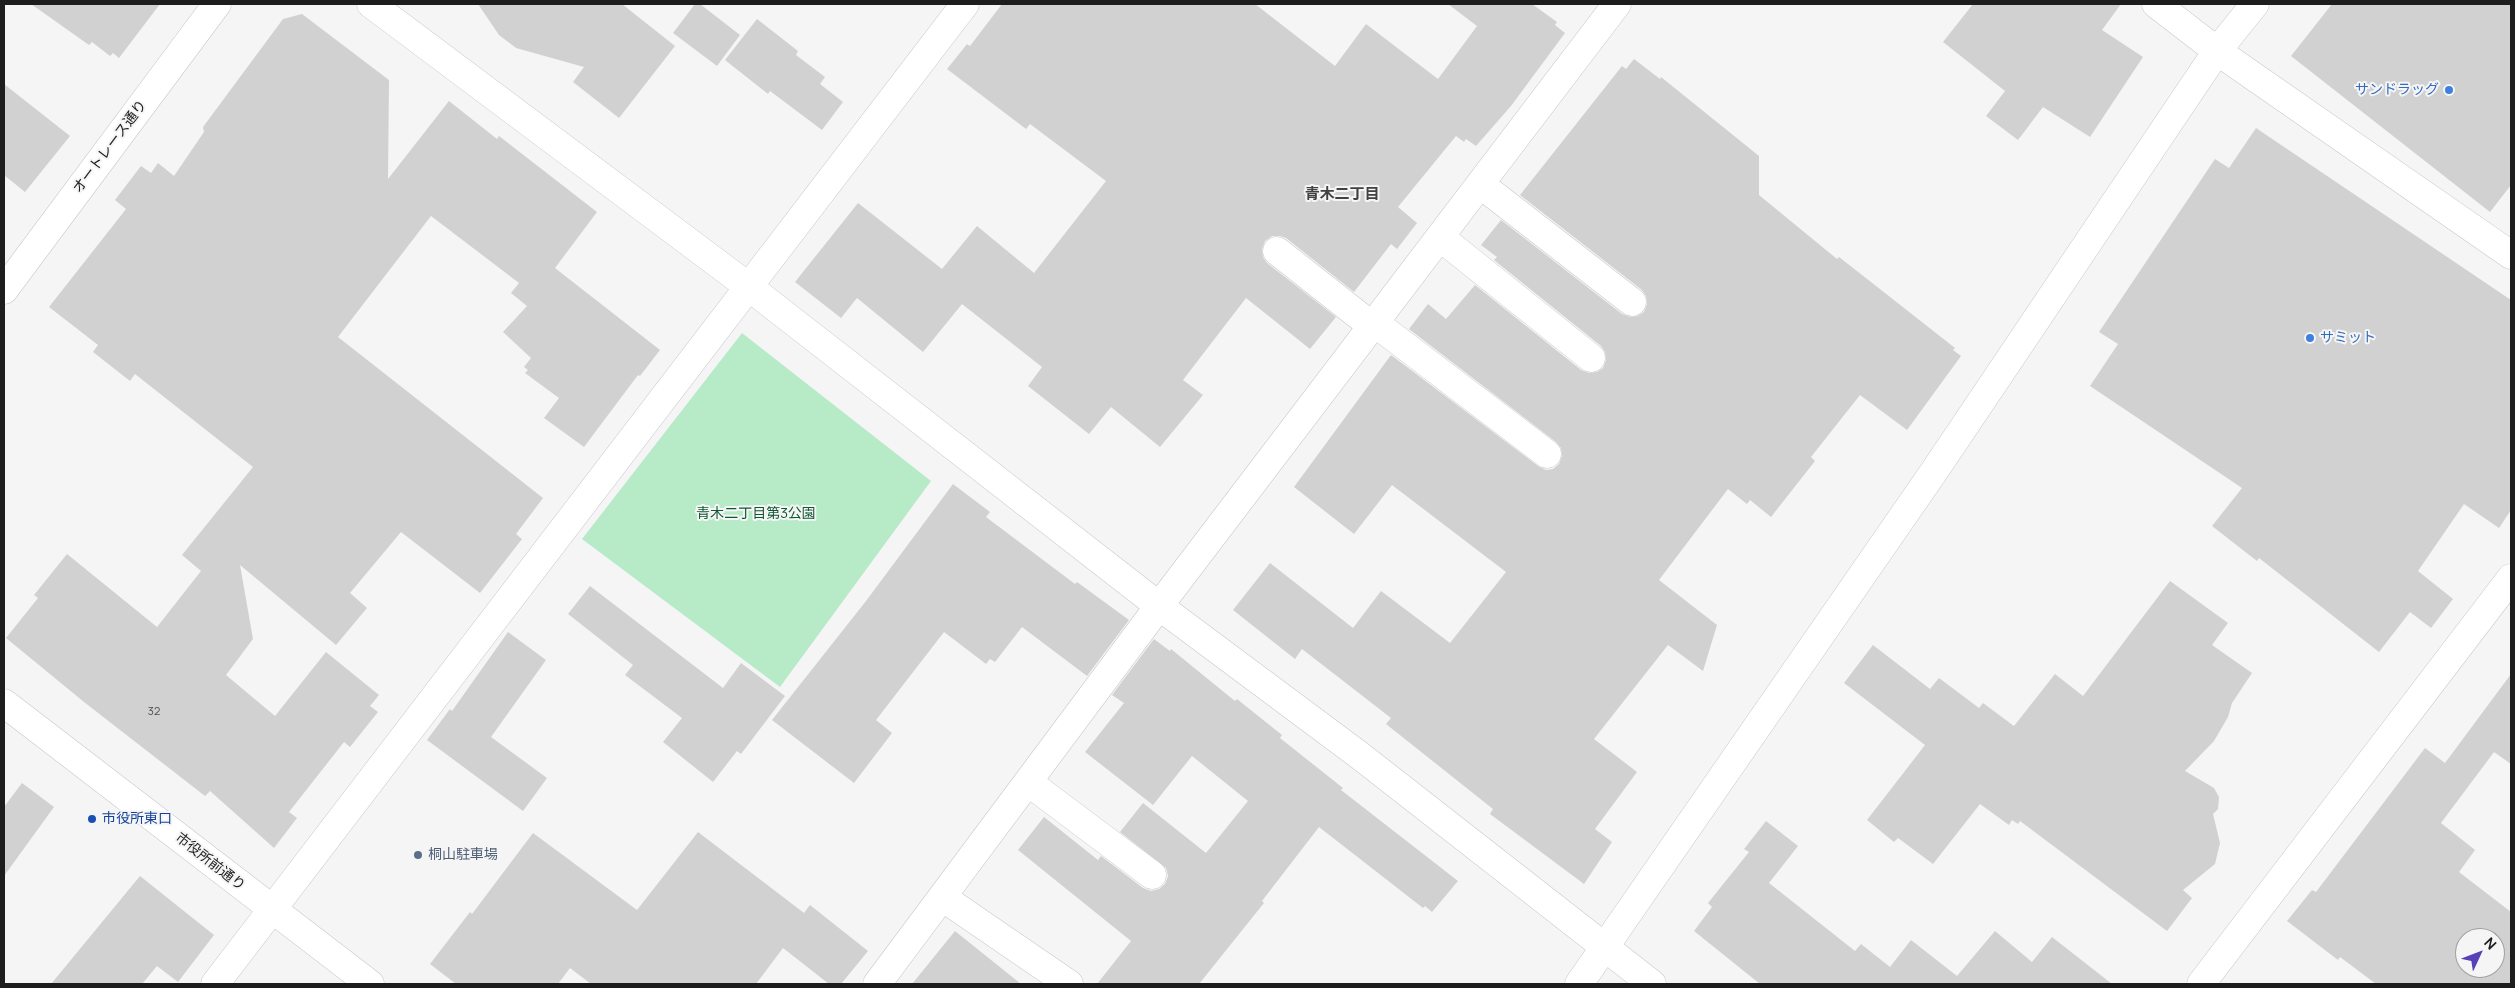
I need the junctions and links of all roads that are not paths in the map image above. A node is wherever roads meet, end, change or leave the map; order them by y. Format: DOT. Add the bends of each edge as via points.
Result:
graph roads {
  1 [pos="217,4"];
  2 [pos="371,4"];
  3 [pos="965,4"];
  4 [pos="1617,4"];
  5 [pos="2156,4"];
  6 [pos="2255,4"];
  7 [pos="2217,51"];
  8 [pos="1480,184"];
  9 [pos="1440,237"];
  10 [pos="1277,251"];
  11 [pos="2511,255"];
  12 [pos="749,287"];
  13 [pos="4,290"];
  14 [pos="1632,302"];
  15 [pos="1374,324"];
  16 [pos="1591,358"];
  17 [pos="1547,454"];
  18 [pos="2511,578"];
  19 [pos="1159,606"];
  20 [pos="4,703"];
  21 [pos="1028,782"];
  22 [pos="1152,875"];
  23 [pos="942,898"];
  24 [pos="272,910"];
  25 [pos="1604,948"];
  26 [pos="215,984"];
  27 [pos="370,984"];
  28 [pos="877,984"];
  29 [pos="1069,984"];
  30 [pos="1579,984"];
  31 [pos="1652,984"];
  32 [pos="2201,984"];
  1 -- 13 [label="street, オートレース通り"];
  2 -- 12 [label="street"];
  3 -- 12 [label="street"];
  4 -- 8 [label="street"];
  5 -- 7 [label="street"];
  6 -- 7 [label="street"];
  7 -- 11 [label="street"];
  7 -- 25 [label="street" via="1935,470"];
  8 -- 9 [label="street"];
  8 -- 14 [label="street"];
  9 -- 15 [label="street"];
  9 -- 16 [label="street"];
  10 -- 15 [label="street"];
  12 -- 19 [label="street"];
  12 -- 24 [label="street"];
  15 -- 17 [label="street"];
  15 -- 19 [label="street"];
  18 -- 32 [label="street"];
  19 -- 21 [label="street"];
  19 -- 25 [label="street" via="1359,755"];
  20 -- 24 [label="street, 市役所前通り"];
  21 -- 22 [label="street"];
  21 -- 23 [label="street"];
  23 -- 28 [label="street"];
  23 -- 29 [label="street"];
  24 -- 26 [label="street"];
  24 -- 27 [label="street, 市役所前通り"];
  25 -- 30 [label="street"];
  25 -- 31 [label="street"];
}
